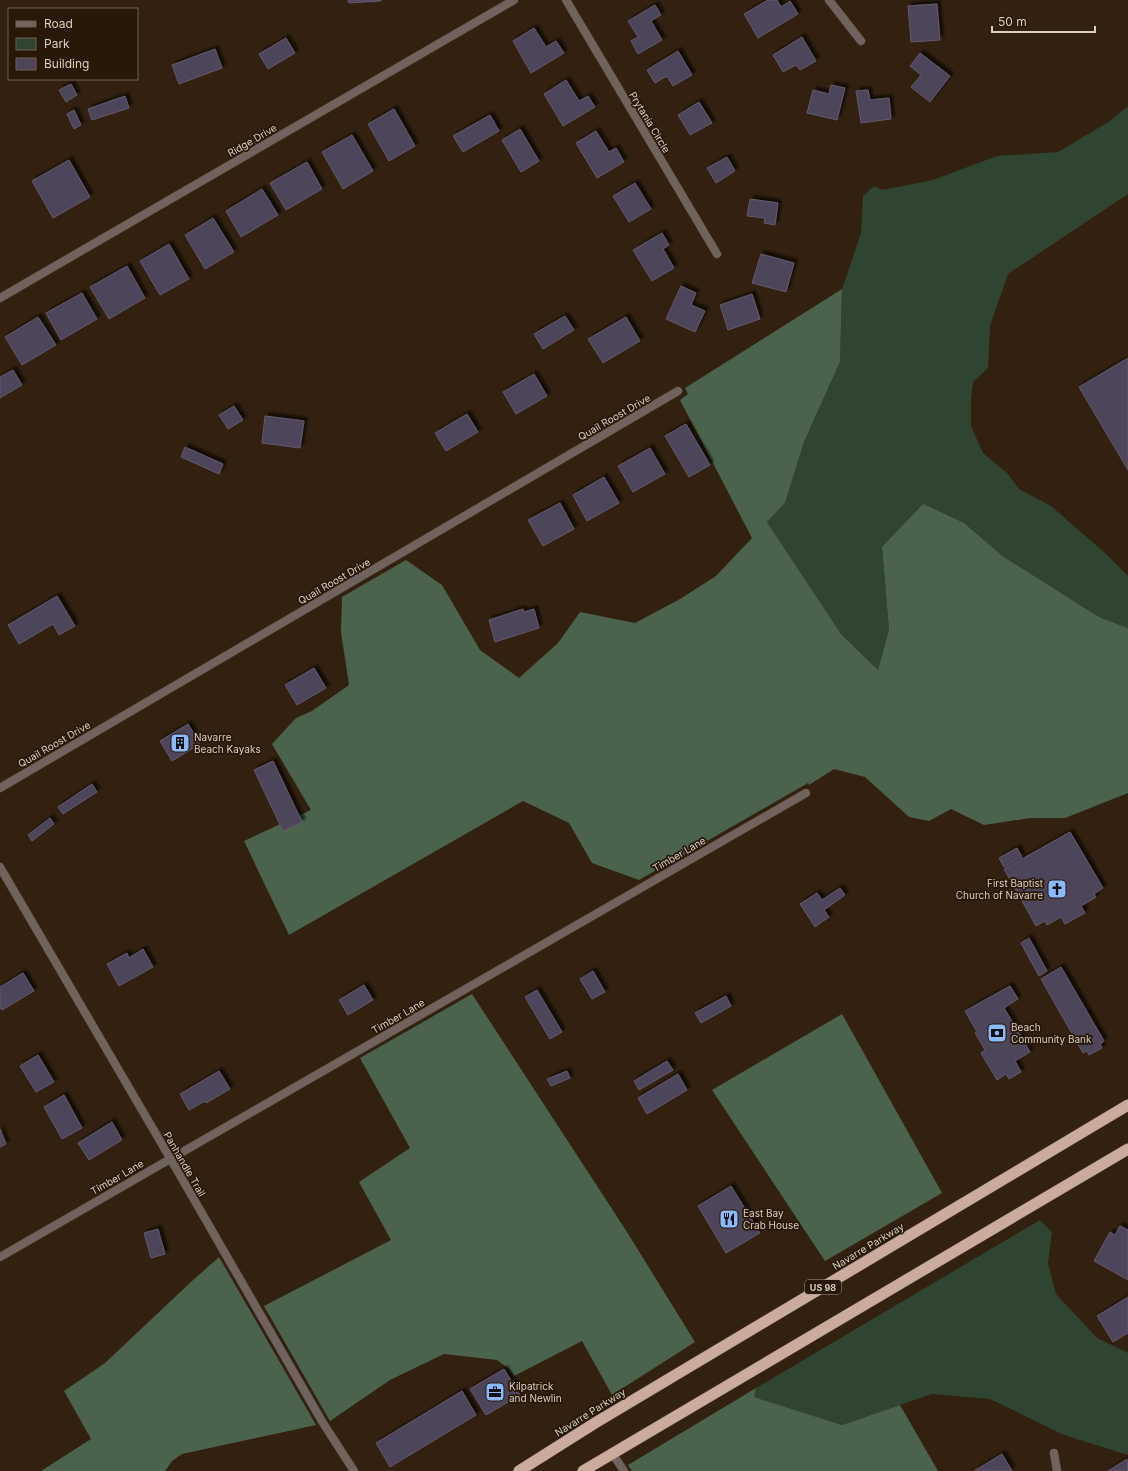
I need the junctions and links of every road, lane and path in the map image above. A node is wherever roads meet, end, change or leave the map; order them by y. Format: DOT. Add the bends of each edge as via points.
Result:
graph roads {
  1 [pos="514,0"];
  2 [pos="566,0"];
  3 [pos="829,0"];
  4 [pos="861,41"];
  5 [pos="717,254"];
  6 [pos="0,298"];
  7 [pos="678,391"];
  8 [pos="0,788"];
  9 [pos="806,793"];
  10 [pos="0,867"];
  11 [pos="1128,1105"];
  12 [pos="1128,1149"];
  13 [pos="170,1158"];
  14 [pos="0,1257"];
  15 [pos="612,1453"];
  16 [pos="1054,1453"];
  17 [pos="354,1471"];
  18 [pos="519,1471"];
  19 [pos="583,1471"];
  20 [pos="624,1471"];
  21 [pos="1057,1471"];
  1 -- 6 [label="street, Ridge Drive"];
  2 -- 5 [label="street, Prytania Circle"];
  3 -- 4 [label="street"];
  7 -- 8 [label="street, Quail Roost Drive"];
  9 -- 13 [label="street, Timber Lane"];
  10 -- 13 [label="street, Panhandle Trail"];
  11 -- 18 [label="highway, Navarre Parkway / US 98" via="608,1415"];
  12 -- 15 [label="highway"];
  13 -- 14 [label="street, Timber Lane"];
  13 -- 17 [label="street, Panhandle Trail" via="323,1423"];
  15 -- 19 [label="highway"];
  15 -- 20 [label="street"];
  16 -- 21 [label="street"];
}
